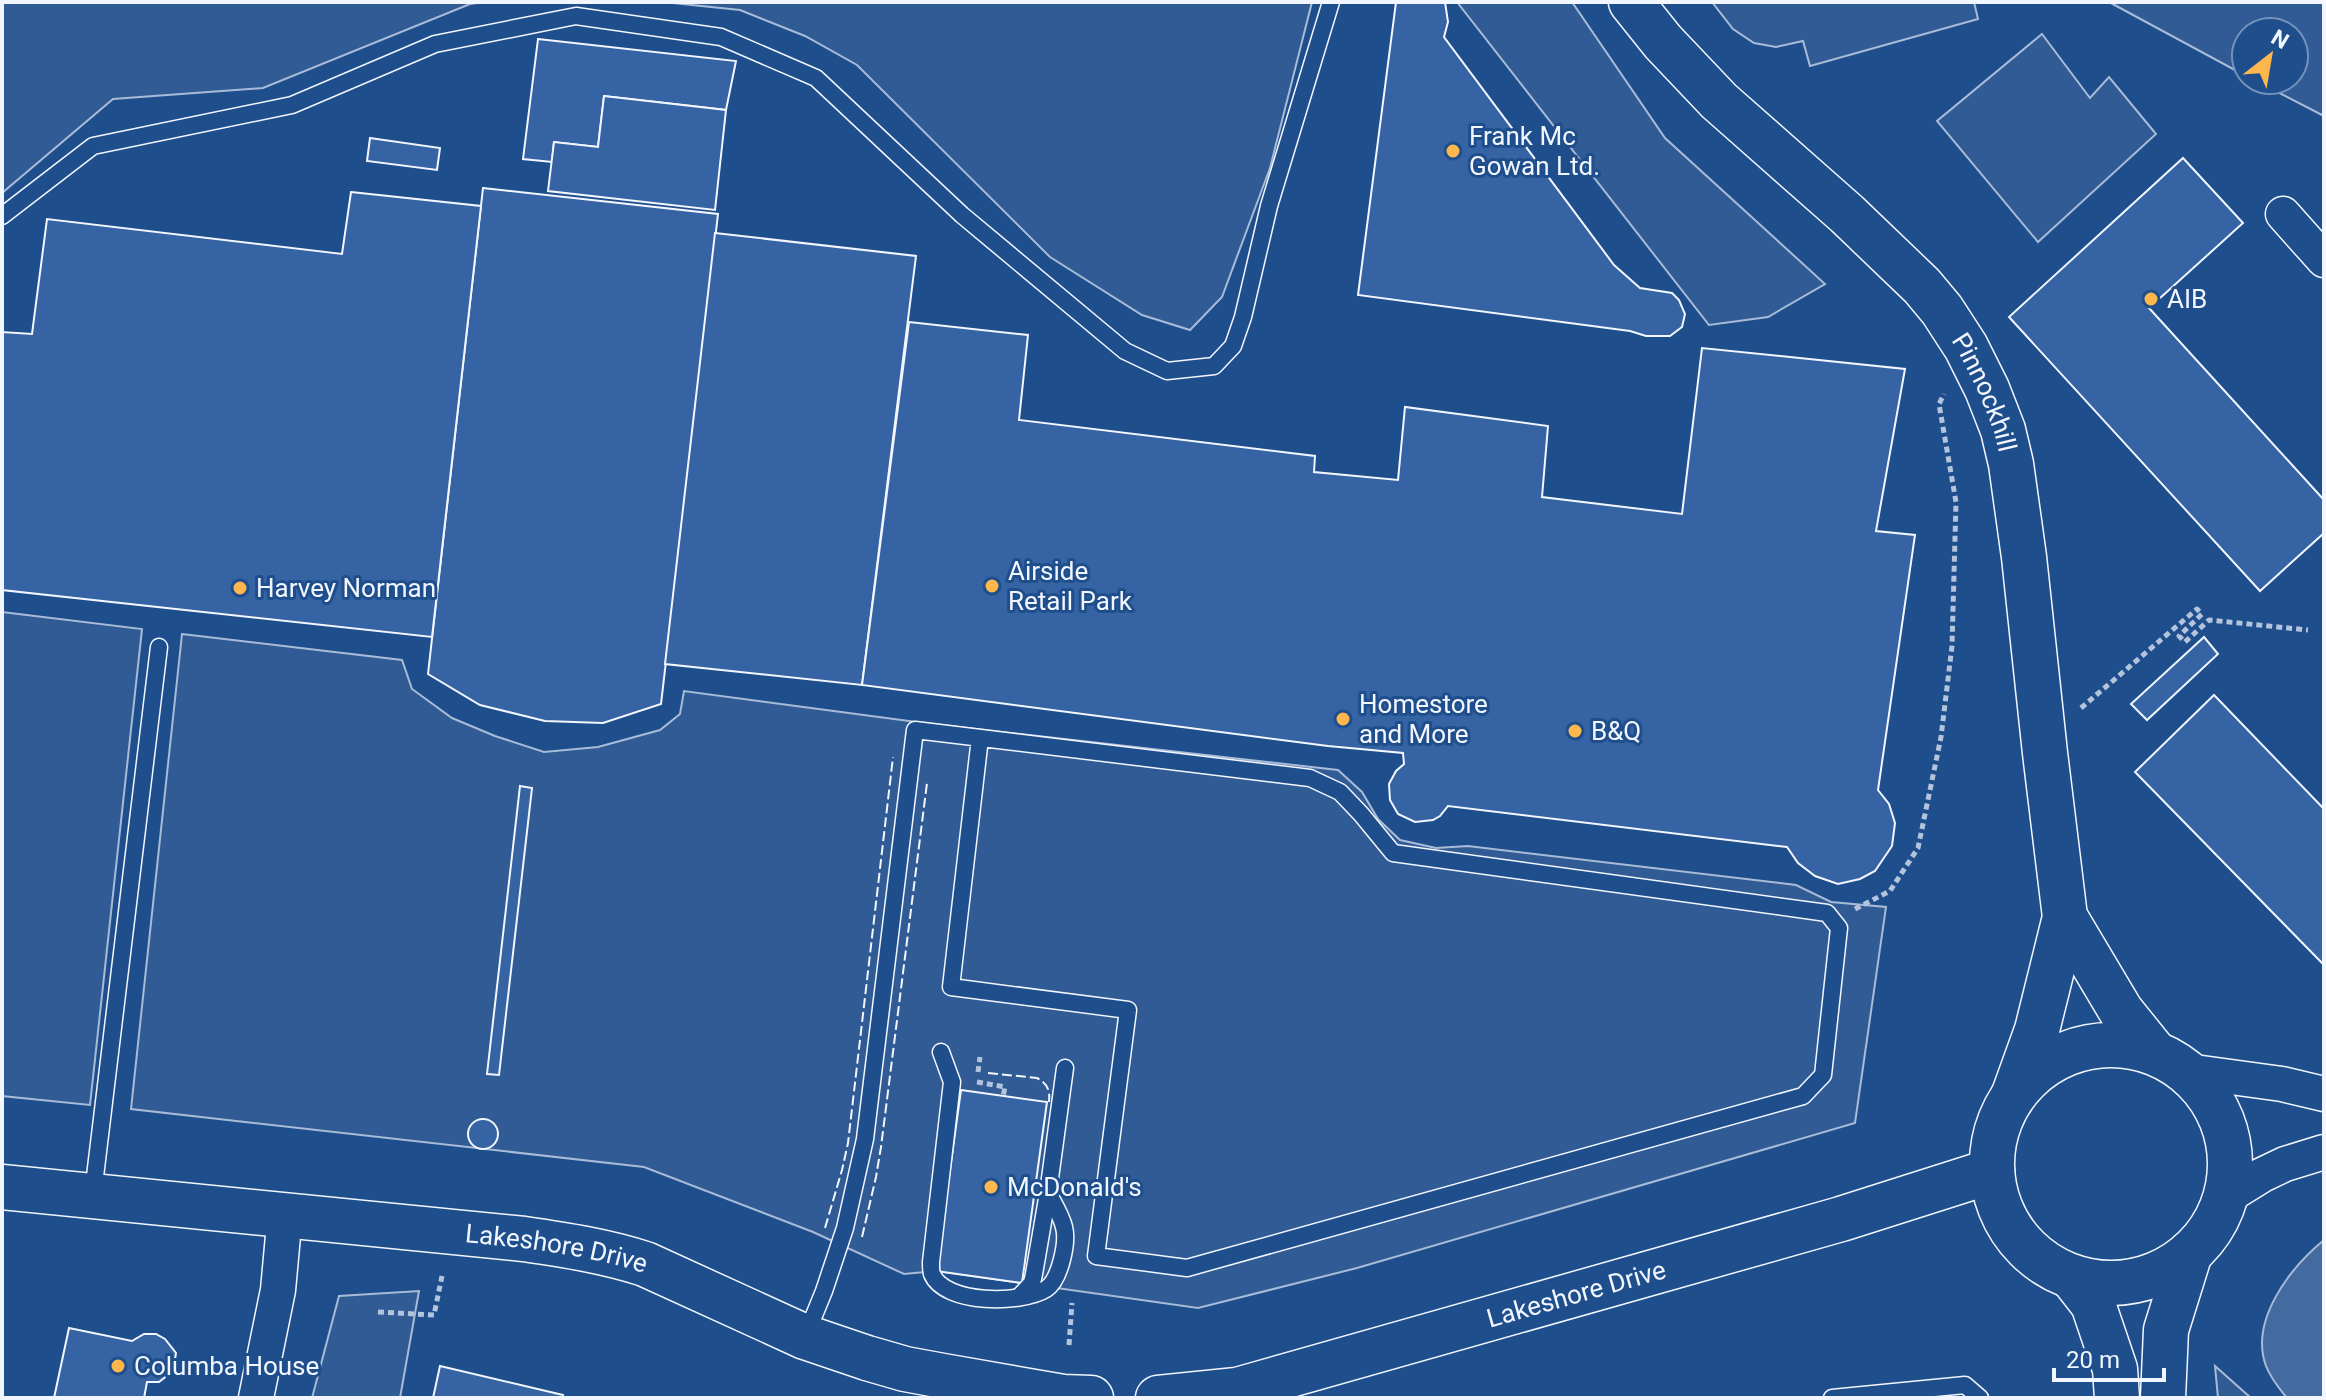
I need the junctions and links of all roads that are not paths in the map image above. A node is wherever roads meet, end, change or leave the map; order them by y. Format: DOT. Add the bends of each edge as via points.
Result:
graph roads {
  1 [pos="1331,2"];
  2 [pos="1631,2"];
  3 [pos="2283,214"];
  4 [pos="2,216"];
  5 [pos="2324,260"];
  6 [pos="159,647"];
  7 [pos="980,738"];
  8 [pos="2065,917"];
  9 [pos="941,1052"];
  10 [pos="2170,1062"];
  11 [pos="1065,1068"];
  12 [pos="2014,1094"];
  13 [pos="2324,1094"];
  14 [pos="2324,1152"];
  15 [pos="1992,1171"];
  16 [pos="5,1191"];
  17 [pos="1048,1193"];
  18 [pos="93,1195"];
  19 [pos="2225,1198"];
  20 [pos="285,1214"];
  21 [pos="2190,1253"];
  22 [pos="2072,1277"];
  23 [pos="1017,1298"];
  24 [pos="805,1337"];
  25 [pos="1236,1394"];
  26 [pos="256,1398"];
  27 [pos="1091,1398"];
  28 [pos="1158,1398"];
  29 [pos="1832,1398"];
  30 [pos="1980,1398"];
  31 [pos="2117,1398"];
  32 [pos="2163,1398"];
  1 -- 4 [label="lane" via="1269,206 1243,317 1233,346 1214,366 1167,371 1125,351 962,215 816,78 721,37 576,16 435,44 292,105 93,146"];
  2 -- 8 [label="main road, Pinnockhill" via="1719,101 1922,286 1966,347 1987,389 2011,464"];
  3 -- 5 [label="street"];
  6 -- 18 [label="lane"];
  7 -- 7 [label="lane" via="1310,778 1340,792 1393,853 1827,913 1839,928 1823,1075 1803,1096 1187,1268 1096,1256 1128,1010 951,987"];
  7 -- 24 [label="lane" via="915,730 865,1139 845,1228"];
  8 -- 10 [label="main road, Pinnockhill" via="2121,1011"];
  8 -- 12 [label="main road, Pinnockhill" via="2037,1030"];
  9 -- 23 [label="lane" via="952,1082 931,1274 965,1296"];
  10 -- 12 [label="main road" via="2118,1044 2080,1048 2043,1064"];
  10 -- 13 [label="street"];
  10 -- 19 [label="main road" via="2211,1099 2227,1134"];
  11 -- 17 [label="lane"];
  12 -- 15 [label="main road" via="1996,1130"];
  14 -- 19 [label="street" via="2285,1164"];
  15 -- 22 [label="main road" via="1999,1205 2016,1236 2041,1260"];
  15 -- 25 [label="main road, Lakeshore Drive"];
  16 -- 18 [label="main road, Lakeshore Drive"];
  17 -- 23 [label="lane" via="1034,1274"];
  17 -- 23 [label="lane" via="1065,1232 1059,1271 1045,1290"];
  18 -- 20 [label="main road, Lakeshore Drive"];
  19 -- 21 [label="main road" via="2211,1228"];
  20 -- 24 [label="main road, Lakeshore Drive" via="524,1239 620,1256 669,1273"];
  20 -- 26 [label="street" via="278,1290"];
  21 -- 22 [label="main road" via="2164,1271 2134,1281"];
  21 -- 32 [label="main road" via="2166,1330"];
  22 -- 31 [label="main road" via="2093,1304 2115,1369"];
  24 -- 27 [label="main road, Lakeshore Drive" via="905,1369"];
  25 -- 28 [label="main road, Lakeshore Drive"];
  29 -- 30 [label="lane" via="1965,1385"];
}
